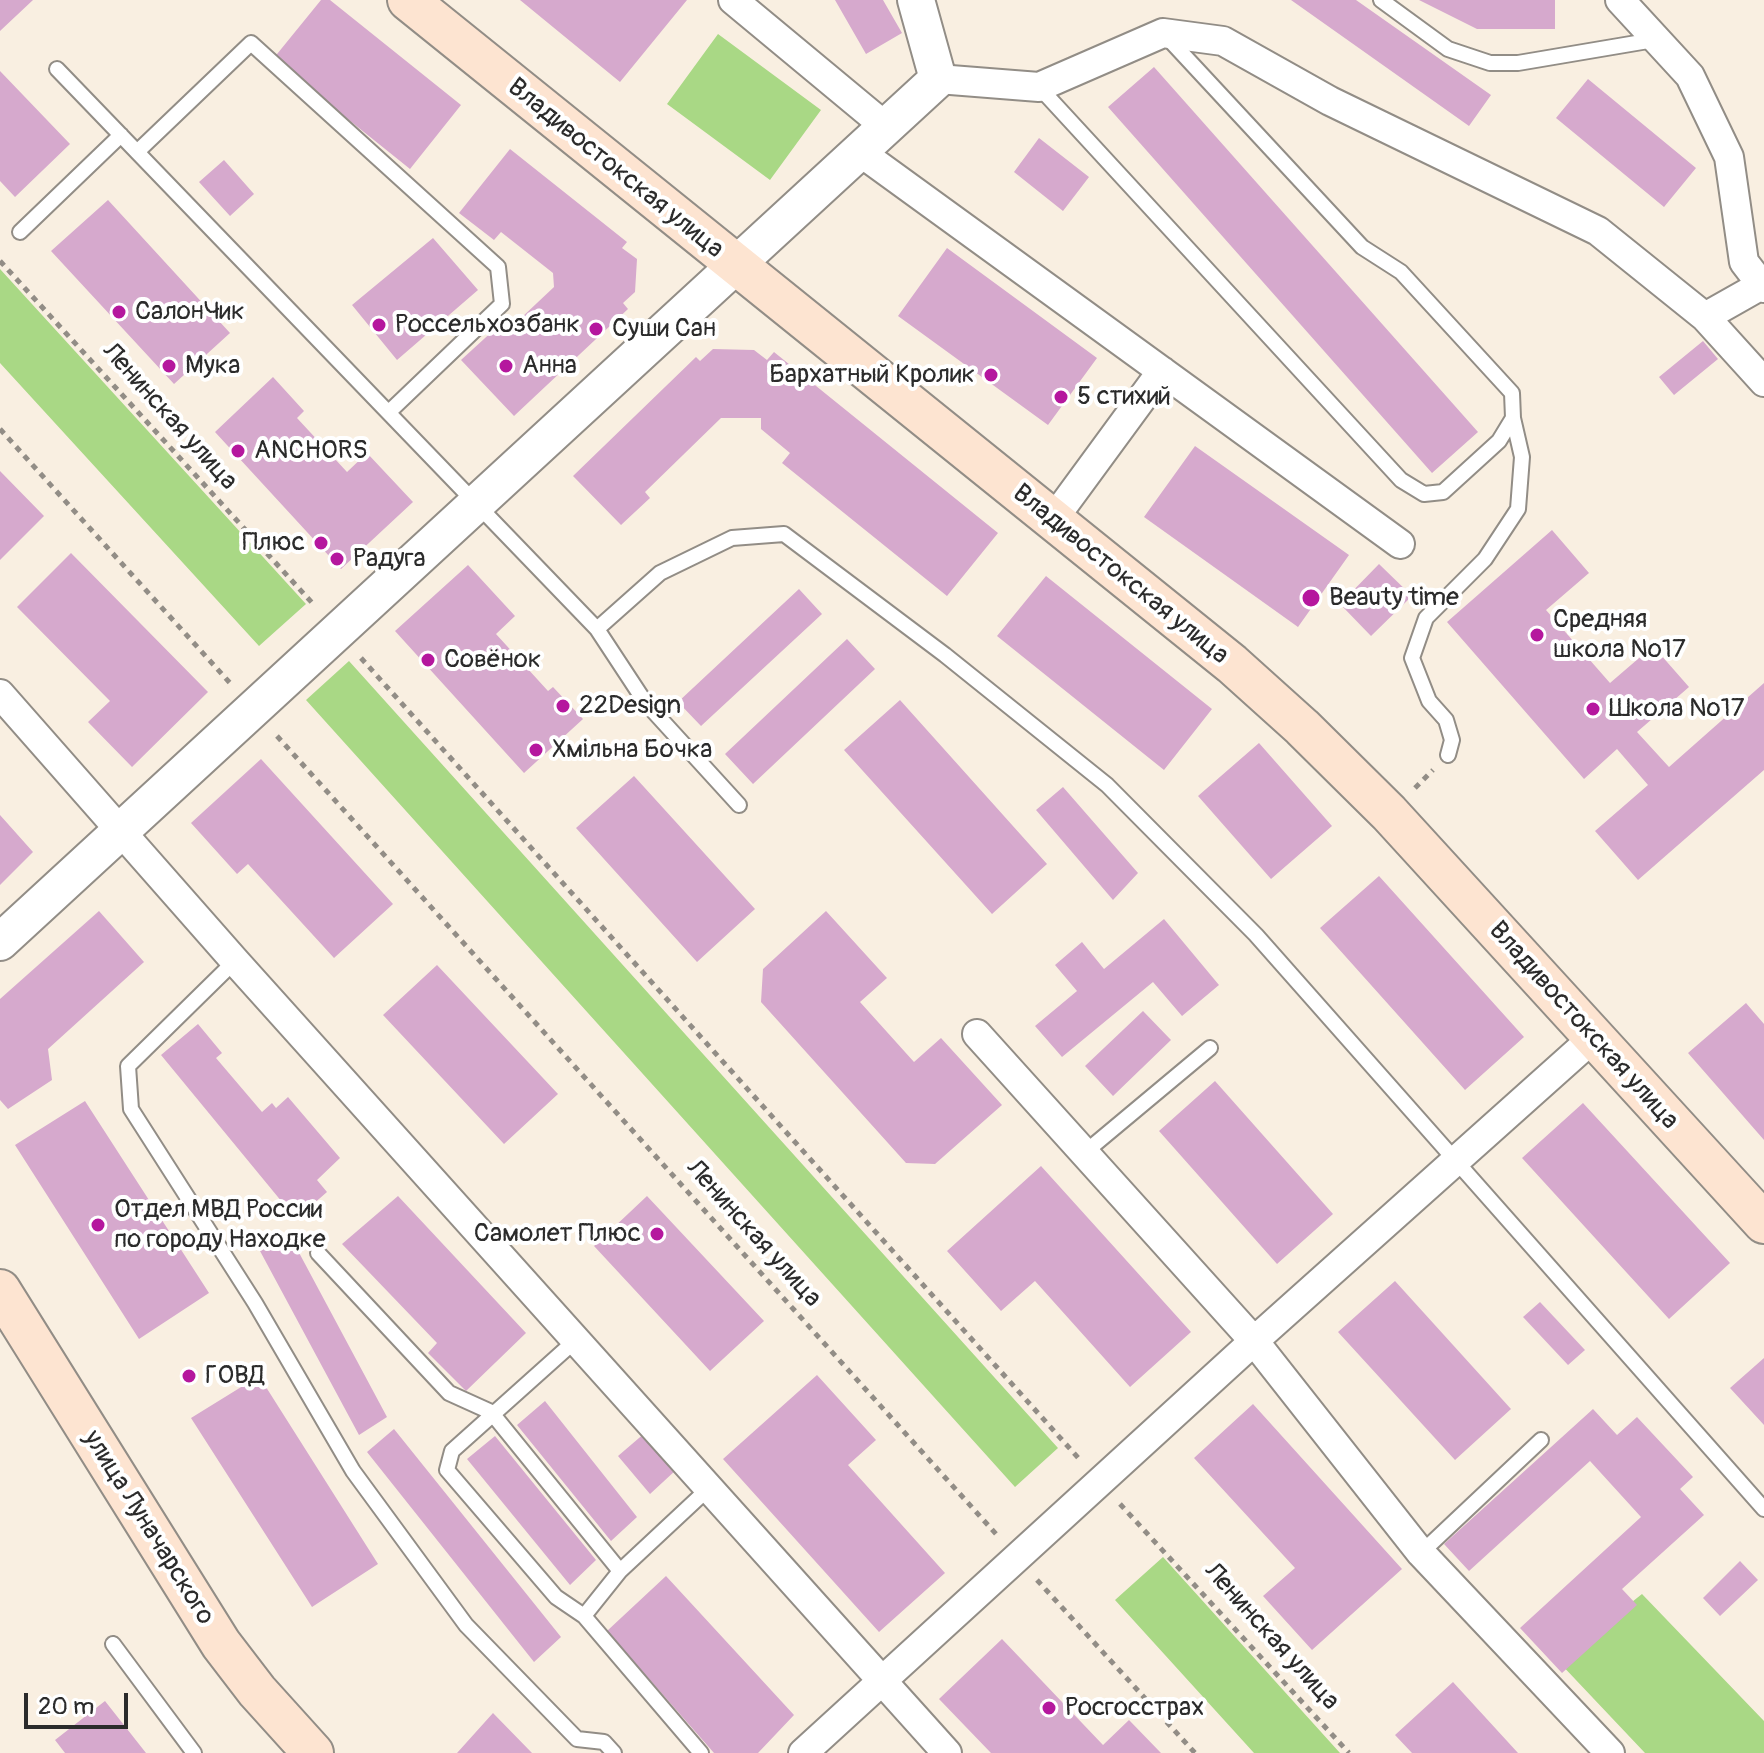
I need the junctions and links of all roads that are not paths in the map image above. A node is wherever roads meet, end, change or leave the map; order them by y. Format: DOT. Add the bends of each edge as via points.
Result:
graph roads {
  1 [pos="408,0"];
  2 [pos="733,0"];
  3 [pos="916,0"];
  4 [pos="1381,0"];
  5 [pos="1620,0"];
  6 [pos="1163,33"];
  7 [pos="1654,40"];
  8 [pos="57,69"];
  9 [pos="938,79"];
  10 [pos="1039,87"];
  11 [pos="121,135"];
  12 [pos="873,140"];
  13 [pos="137,152"];
  14 [pos="20,232"];
  15 [pos="735,267"];
  16 [pos="1762,287"];
  17 [pos="1705,317"];
  18 [pos="1162,371"];
  19 [pos="1764,382"];
  20 [pos="389,412"];
  21 [pos="1513,418"];
  22 [pos="478,503"];
  23 [pos="1052,521"];
  24 [pos="1400,544"];
  25 [pos="597,629"];
  26 [pos="0,694"];
  27 [pos="1448,755"];
  28 [pos="739,805"];
  29 [pos="123,831"];
  30 [pos="0,942"];
  31 [pos="235,961"];
  32 [pos="977,1034"];
  33 [pos="1593,1038"];
  34 [pos="1210,1048"];
  35 [pos="1082,1154"];
  36 [pos="1457,1162"];
  37 [pos="1764,1223"];
  38 [pos="318,1253"];
  39 [pos="0,1290"];
  40 [pos="576,1340"];
  41 [pos="1254,1341"];
  42 [pos="491,1412"];
  43 [pos="1541,1440"];
  44 [pos="709,1488"];
  45 [pos="1764,1509"];
  46 [pos="1421,1553"];
  47 [pos="620,1571"];
  48 [pos="584,1616"];
  49 [pos="113,1644"];
  50 [pos="882,1680"];
  51 [pos="194,1753"];
  52 [pos="313,1753"];
  53 [pos="614,1753"];
  54 [pos="701,1753"];
  55 [pos="803,1753"];
  56 [pos="947,1753"];
  57 [pos="1610,1753"];
  1 -- 15 [label="main road, Владивостокская улица"];
  2 -- 12 [label="street"];
  3 -- 9 [label="street"];
  4 -- 7 [label="lane" via="1448,49 1490,63"];
  5 -- 7 [label="street"];
  6 -- 10 [label="street"];
  6 -- 17 [label="street" via="1223,41 1330,101 1598,231"];
  6 -- 21 [label="lane" via="1362,247 1401,272 1492,371 1512,393"];
  7 -- 16 [label="street" via="1690,76 1729,157 1744,262"];
  8 -- 11 [label="lane"];
  9 -- 10 [label="street"];
  9 -- 12 [label="street"];
  10 -- 21 [label="lane" via="1401,480 1424,494 1443,492 1499,441"];
  11 -- 13 [label="lane"];
  11 -- 14 [label="lane"];
  12 -- 15 [label="street"];
  12 -- 18 [label="street"];
  13 -- 20 [label="lane"];
  13 -- 20 [label="lane" via="251,43 498,267 502,304"];
  15 -- 22 [label="street"];
  15 -- 23 [label="main road, Владивостокская улица"];
  16 -- 17 [label="street"];
  17 -- 19 [label="street"];
  18 -- 23 [label="street"];
  18 -- 24 [label="street"];
  20 -- 22 [label="lane"];
  21 -- 27 [label="lane" via="1522,457 1518,509 1485,559 1426,618 1412,658 1429,701 1446,720 1452,740"];
  22 -- 25 [label="lane"];
  22 -- 29 [label="street"];
  23 -- 33 [label="main road, Владивостокская улица" via="1232,664 1389,813"];
  25 -- 28 [label="lane" via="645,702"];
  25 -- 36 [label="lane" via="660,573 732,538 784,534 1107,785 1256,935"];
  26 -- 29 [label="street"];
  29 -- 30 [label="street"];
  29 -- 31 [label="street"];
  31 -- 40 [label="street"];
  31 -- 53 [label="lane" via="128,1066 131,1109 255,1303 353,1471 466,1625 577,1739 604,1742"];
  32 -- 35 [label="street"];
  33 -- 36 [label="street"];
  33 -- 37 [label="main road, Владивостокская улица"];
  34 -- 35 [label="lane"];
  35 -- 41 [label="street"];
  36 -- 41 [label="street"];
  36 -- 45 [label="lane"];
  38 -- 42 [label="lane" via="449,1393"];
  39 -- 52 [label="main road, улица Луначарского" via="221,1644"];
  40 -- 42 [label="lane"];
  40 -- 44 [label="street"];
  41 -- 46 [label="street"];
  41 -- 50 [label="street"];
  42 -- 47 [label="lane"];
  42 -- 48 [label="lane" via="452,1451 447,1470 556,1597"];
  43 -- 46 [label="lane"];
  44 -- 47 [label="lane"];
  44 -- 50 [label="street"];
  46 -- 57 [label="street"];
  47 -- 48 [label="lane"];
  48 -- 54 [label="lane"];
  49 -- 51 [label="lane"];
  50 -- 55 [label="street"];
  50 -- 56 [label="street"];
}
